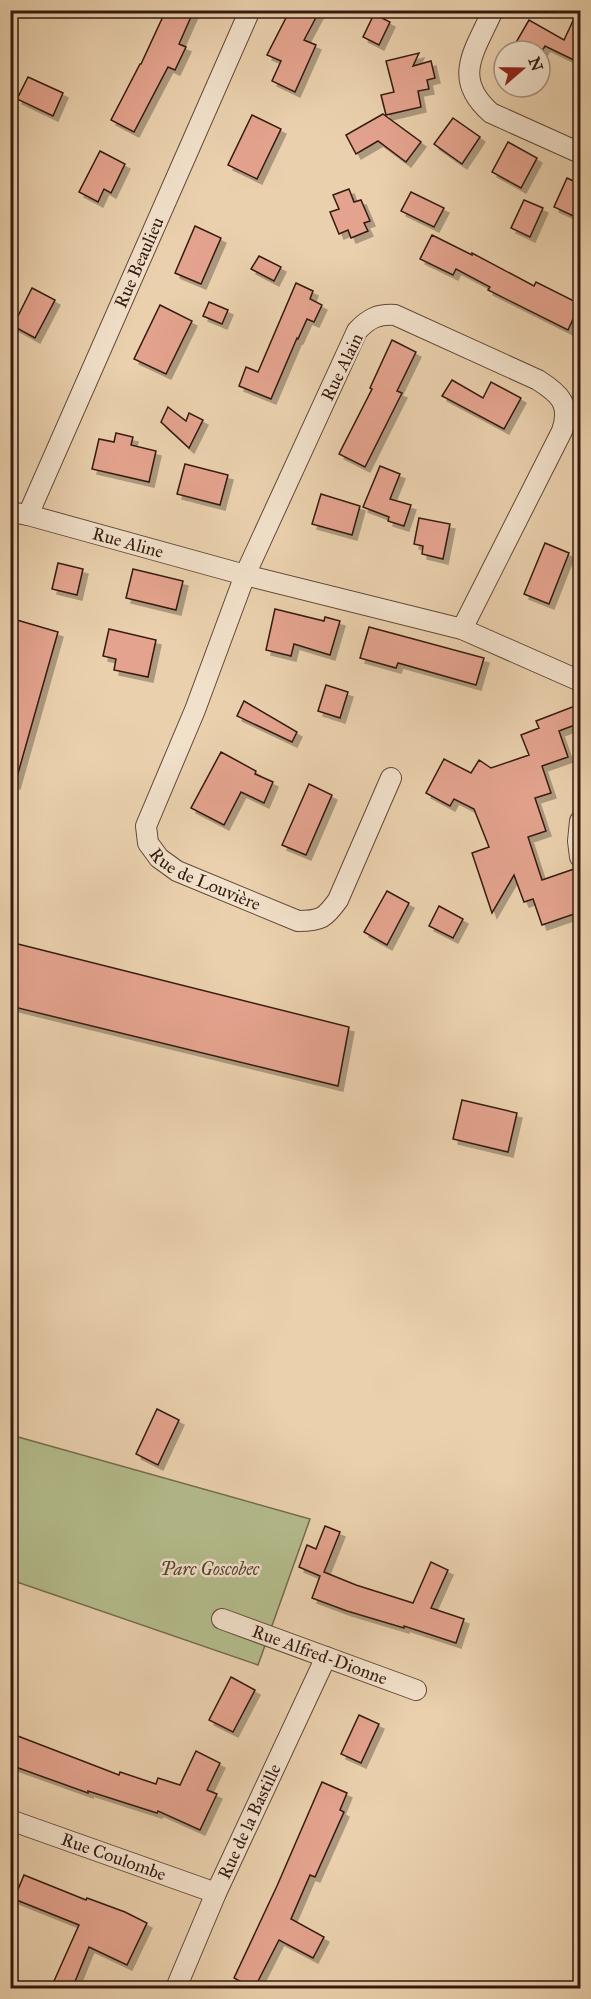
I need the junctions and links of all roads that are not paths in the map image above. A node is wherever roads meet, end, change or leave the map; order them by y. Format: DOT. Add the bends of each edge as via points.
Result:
graph roads {
  1 [pos="250,10"];
  2 [pos="493,10"];
  3 [pos="580,153"];
  4 [pos="19,513"];
  5 [pos="245,575"];
  6 [pos="462,629"];
  7 [pos="580,681"];
  8 [pos="391,778"];
  9 [pos="580,821"];
  10 [pos="580,857"];
  11 [pos="222,1619"];
  12 [pos="326,1657"];
  13 [pos="416,1690"];
  14 [pos="10,1820"];
  15 [pos="216,1893"];
  16 [pos="176,1989"];
  1 -- 4 [label="street, Rue Beaulieu"];
  2 -- 3 [label="street" via="471,60 468,77 472,90 491,113"];
  4 -- 5 [label="street, Rue Aline"];
  5 -- 6 [label="street"];
  5 -- 6 [label="street, Rue Alain" via="357,331 382,314 395,315 538,380 555,390 564,402 566,419 562,431"];
  5 -- 8 [label="street, Rue de Louvière" via="195,710 146,826 148,843 159,858 177,871 298,921 314,921 326,916 338,900"];
  6 -- 7 [label="street"];
  9 -- 10 [label="street"];
  11 -- 12 [label="street, Rue Alfred-Dionne"];
  12 -- 13 [label="street, Rue Alfred-Dionne"];
  12 -- 15 [label="street, Rue de la Bastille"];
  14 -- 15 [label="street, Rue Coulombe"];
  15 -- 16 [label="street, Rue de la Bastille"];
}
